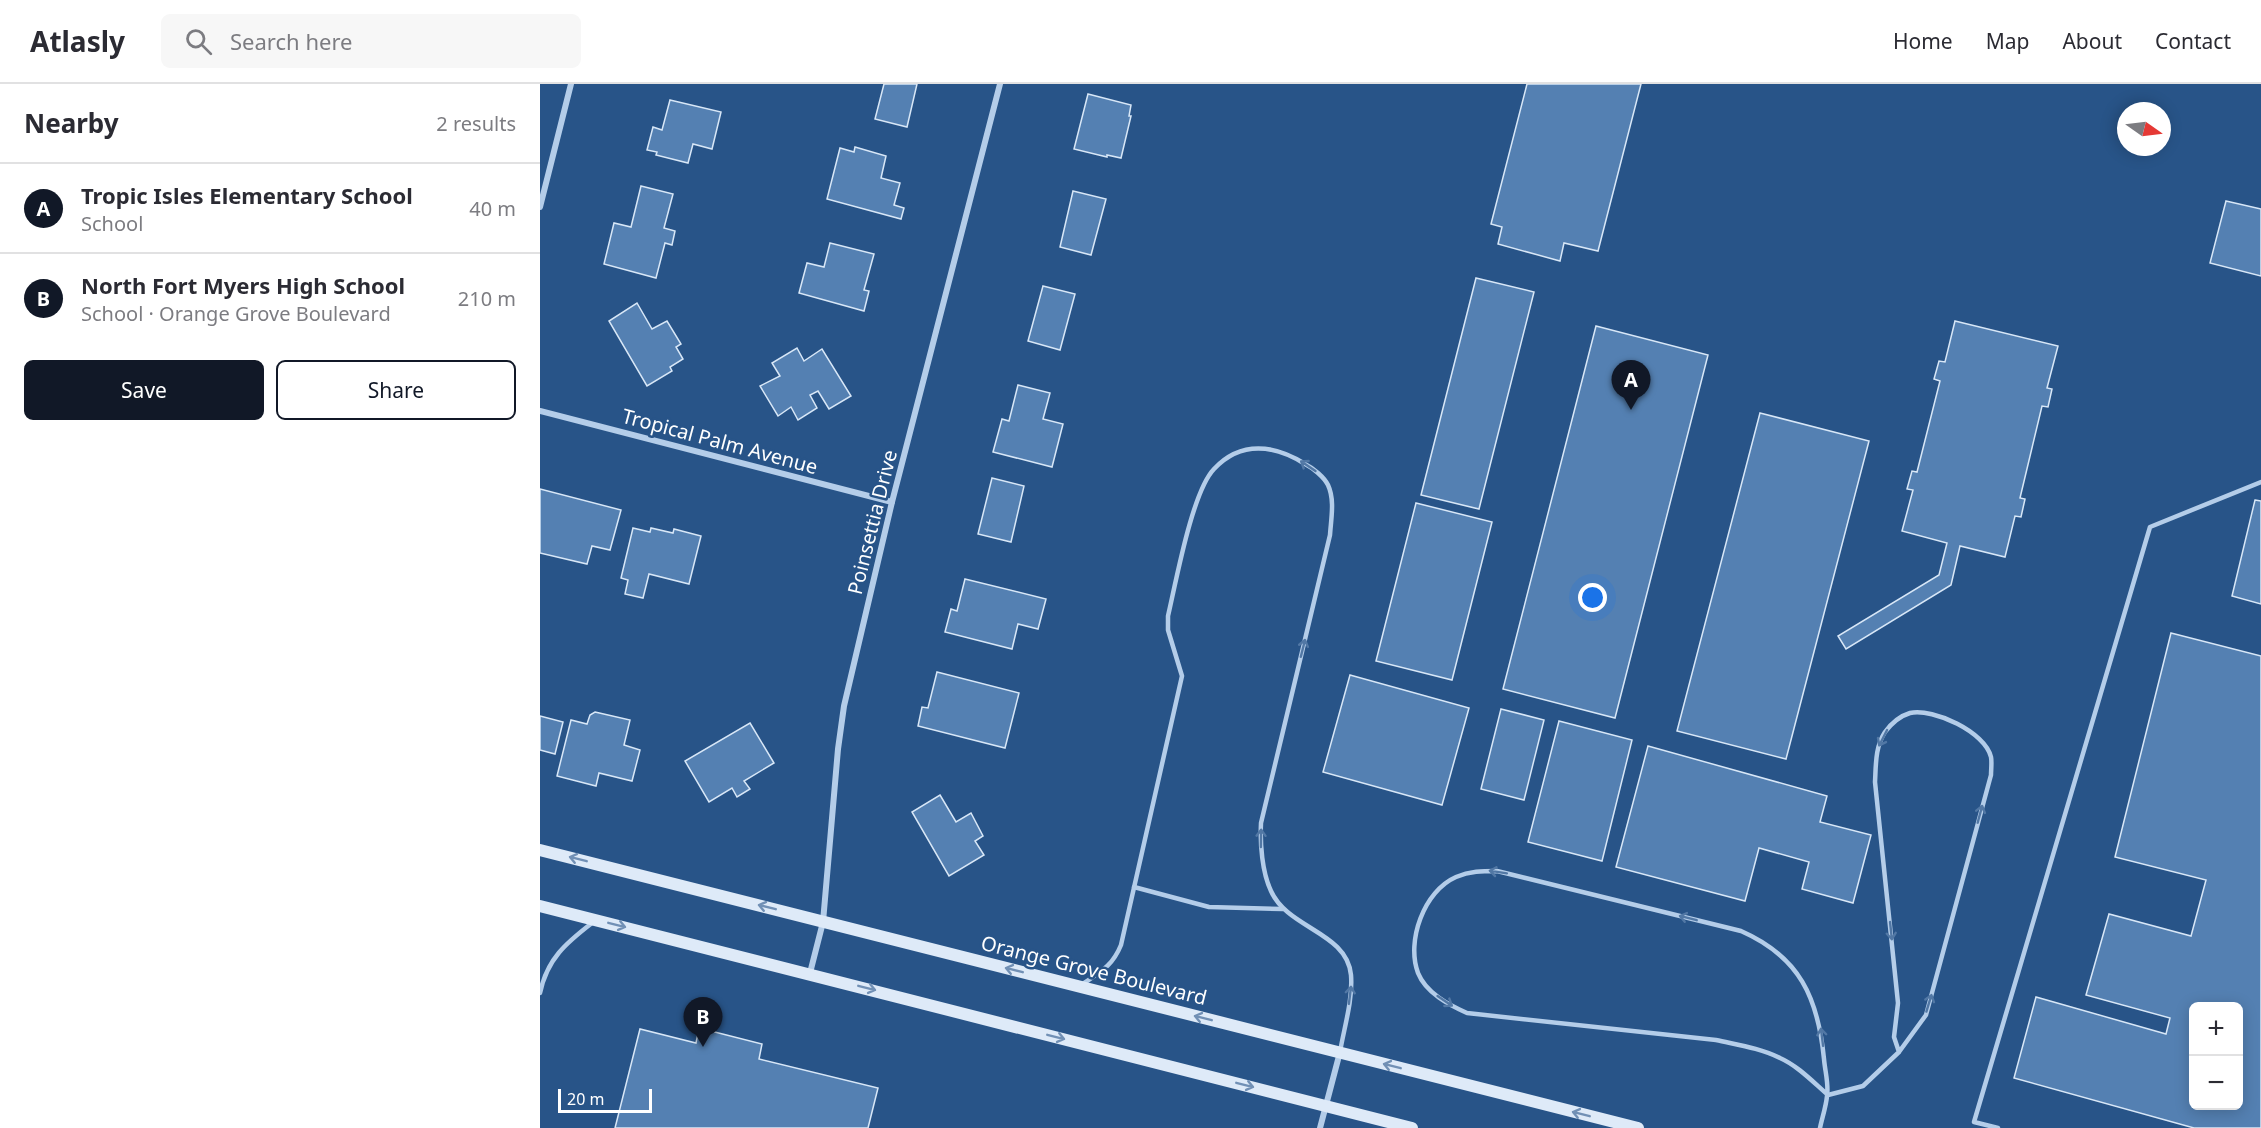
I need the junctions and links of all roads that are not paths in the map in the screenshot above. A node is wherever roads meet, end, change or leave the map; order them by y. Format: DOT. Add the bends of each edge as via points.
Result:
graph roads {
  1 [pos="571,84"];
  2 [pos="1000,84"];
  3 [pos="540,207"];
  4 [pos="540,411"];
  5 [pos="2261,482"];
  6 [pos="892,502"];
  7 [pos="540,850"];
  8 [pos="1134,887"];
  9 [pos="540,906"];
  10 [pos="1283,909"];
  11 [pos="596,920"];
  12 [pos="823,922"];
  13 [pos="810,973"];
  14 [pos="1079,987"];
  15 [pos="540,993"];
  16 [pos="1340,1052"];
  17 [pos="1899,1052"];
  18 [pos="1828,1095"];
  19 [pos="1325,1106"];
  20 [pos="1973,1125"];
  21 [pos="1320,1128"];
  22 [pos="1412,1128"];
  23 [pos="1638,1128"];
  24 [pos="1820,1128"];
  25 [pos="1998,1128"];
  1 -- 3 [label="street"];
  2 -- 6 [label="street, Poinsettia Drive"];
  4 -- 6 [label="street, Tropical Palm Avenue"];
  5 -- 20 [label="lane" via="2151,527"];
  6 -- 12 [label="street, Poinsettia Drive" via="844,706"];
  12 -- 7 [label="street, Orange Grove Boulevard, one-way"];
  8 -- 10 [label="lane" via="1209,907"];
  10 -- 8 [label="lane, one-way" via="1271,891 1260,849 1261,823 1330,535 1332,502 1328,484 1313,468 1288,453 1269,448 1230,455 1213,469 1203,484 1187,535 1168,616 1168,630 1182,676"];
  8 -- 14 [label="lane" via="1116,958"];
  9 -- 11 [label="street"];
  16 -- 10 [label="lane, one-way" via="1351,993 1351,973 1343,952"];
  11 -- 13 [label="street, one-way"];
  11 -- 15 [label="lane" via="556,954"];
  12 -- 13 [label="street, Poinsettia Drive"];
  14 -- 12 [label="street, Orange Grove Boulevard, one-way"];
  13 -- 19 [label="street, one-way"];
  16 -- 14 [label="street, Orange Grove Boulevard, one-way"];
  16 -- 19 [label="street"];
  23 -- 16 [label="street, Orange Grove Boulevard, one-way"];
  17 -- 17 [label="lane, one-way" via="1926,1015 1990,775 1991,756 1982,741 1948,718 1911,713 1896,720 1884,734 1877,752 1875,782 1898,1003 1894,1037"];
  17 -- 18 [label="lane" via="1863,1086"];
  18 -- 18 [label="lane, one-way" via="1821,1029 1812,997 1795,970 1758,939 1497,871 1477,870 1455,878 1438,889 1425,907 1414,950 1418,974 1431,992 1467,1014 1716,1040 1754,1048 1781,1058"];
  18 -- 24 [label="lane"];
  19 -- 21 [label="street"];
  19 -- 22 [label="street"];
  20 -- 25 [label="lane"];
}
